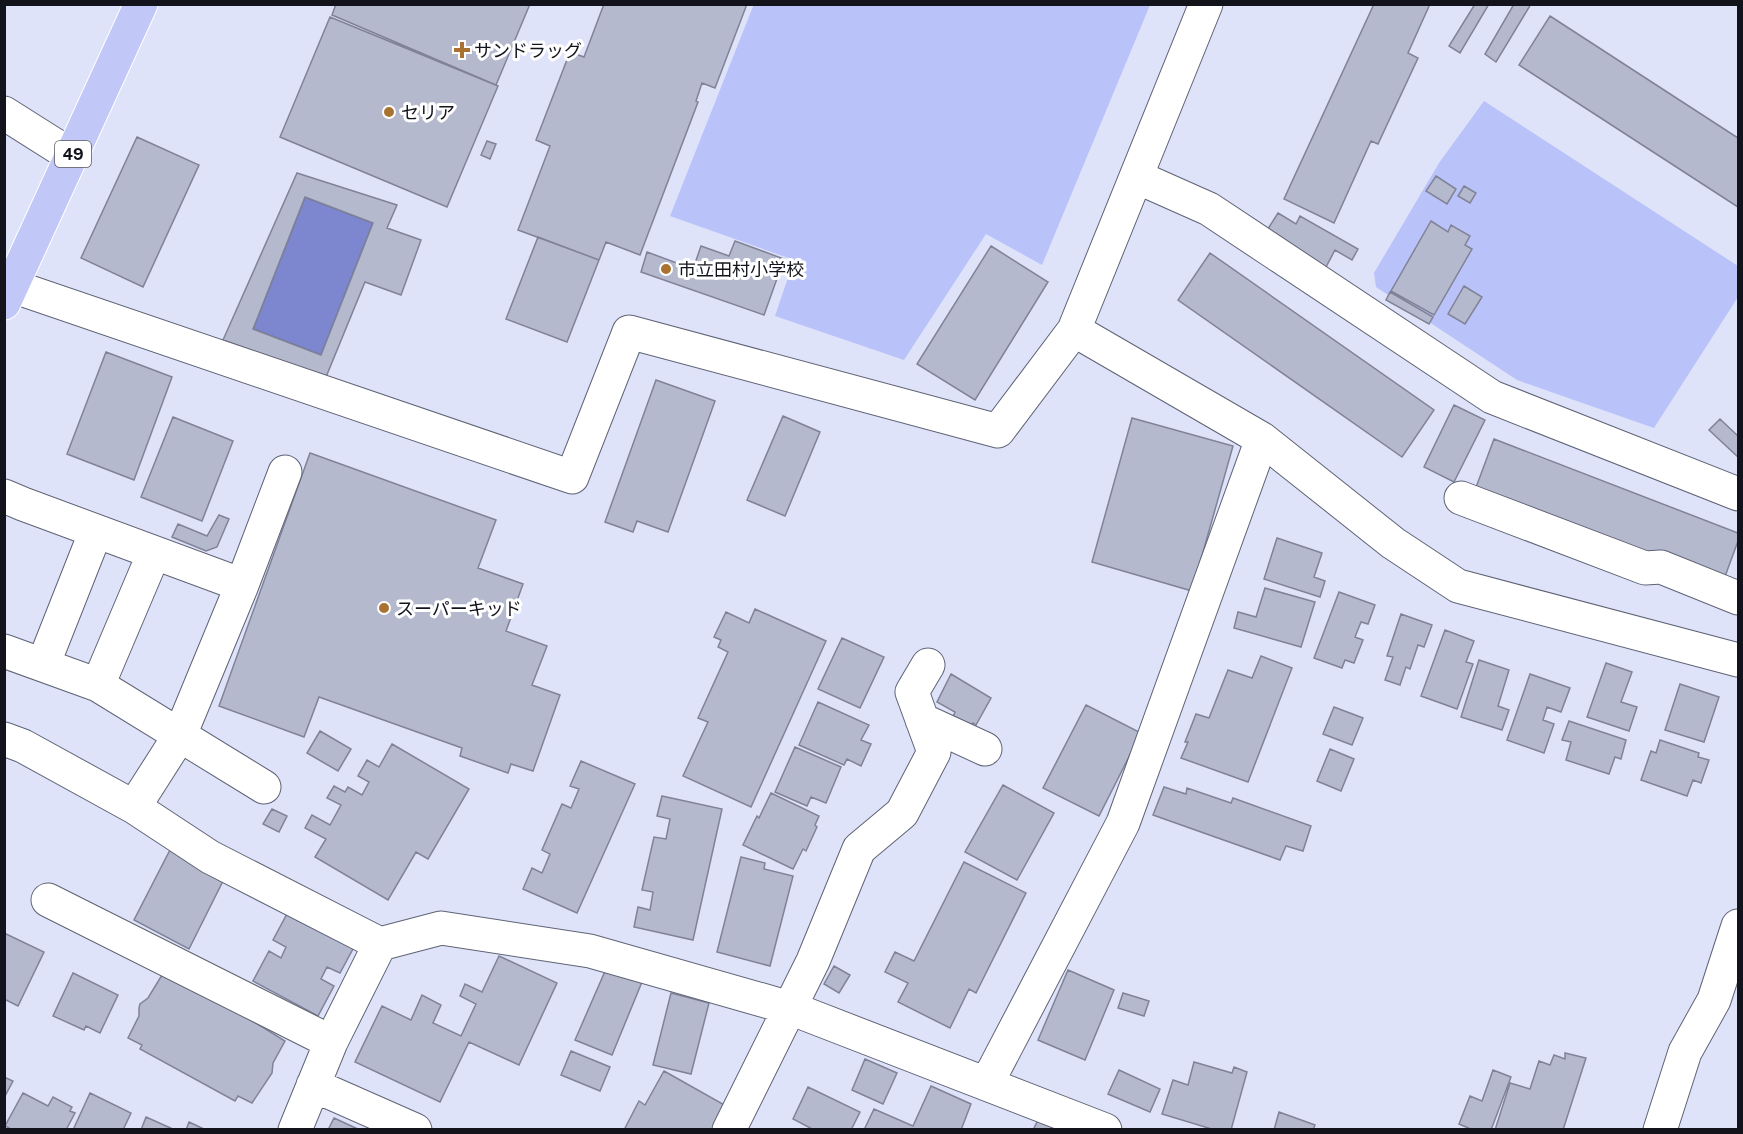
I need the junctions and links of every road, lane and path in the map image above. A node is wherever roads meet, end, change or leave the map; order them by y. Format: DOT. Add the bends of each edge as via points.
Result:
graph roads {
  1 [pos="141,4"];
  2 [pos="1206,4"];
  3 [pos="4,113"];
  4 [pos="72,156"];
  5 [pos="1137,177"];
  6 [pos="8,294"];
  7 [pos="1074,330"];
  8 [pos="1262,439"];
  9 [pos="285,472"];
  10 [pos="1738,494"];
  11 [pos="1461,498"];
  12 [pos="6,503"];
  13 [pos="96,531"];
  14 [pos="154,553"];
  15 [pos="242,585"];
  16 [pos="1738,598"];
  17 [pos="4,651"];
  18 [pos="1738,660"];
  19 [pos="43,665"];
  20 [pos="928,665"];
  21 [pos="98,685"];
  22 [pos="922,720"];
  23 [pos="180,735"];
  24 [pos="4,739"];
  25 [pos="985,749"];
  26 [pos="264,786"];
  27 [pos="134,807"];
  28 [pos="48,900"];
  29 [pos="1738,926"];
  30 [pos="380,944"];
  31 [pos="1726,1004"];
  32 [pos="790,1008"];
  33 [pos="331,1042"];
  34 [pos="987,1083"];
  35 [pos="313,1085"];
  36 [pos="295,1130"];
  37 [pos="415,1130"];
  38 [pos="729,1130"];
  39 [pos="1105,1130"];
  40 [pos="1660,1130"];
  1 -- 4 [label="main road, 49"];
  2 -- 5 [label="street"];
  3 -- 4 [label="street"];
  4 -- 6 [label="main road, 49"];
  5 -- 7 [label="street"];
  5 -- 10 [label="street" via="1209,209 1492,397"];
  6 -- 7 [label="street" via="572,477 629,332 998,431"];
  7 -- 8 [label="street"];
  8 -- 18 [label="street" via="1393,543 1458,586"];
  8 -- 34 [label="street" via="1123,823"];
  9 -- 15 [label="street"];
  11 -- 16 [label="street" via="1645,568 1661,567"];
  12 -- 13 [label="street"];
  13 -- 14 [label="street"];
  13 -- 19 [label="street"];
  14 -- 15 [label="street"];
  14 -- 21 [label="street"];
  15 -- 23 [label="street"];
  17 -- 19 [label="street"];
  19 -- 21 [label="street"];
  20 -- 22 [label="street" via="912,692"];
  21 -- 23 [label="street"];
  22 -- 25 [label="street"];
  22 -- 32 [label="street" via="934,752 903,813 859,849"];
  23 -- 26 [label="street"];
  23 -- 27 [label="street"];
  24 -- 27 [label="street"];
  27 -- 30 [label="street" via="210,857"];
  28 -- 33 [label="street"];
  29 -- 31 [label="street"];
  30 -- 32 [label="street" via="441,928 579,949"];
  30 -- 33 [label="street"];
  31 -- 40 [label="street" via="1685,1052"];
  32 -- 34 [label="street"];
  32 -- 38 [label="street"];
  33 -- 35 [label="street"];
  34 -- 39 [label="street"];
  35 -- 36 [label="street"];
  35 -- 37 [label="street"];
}
